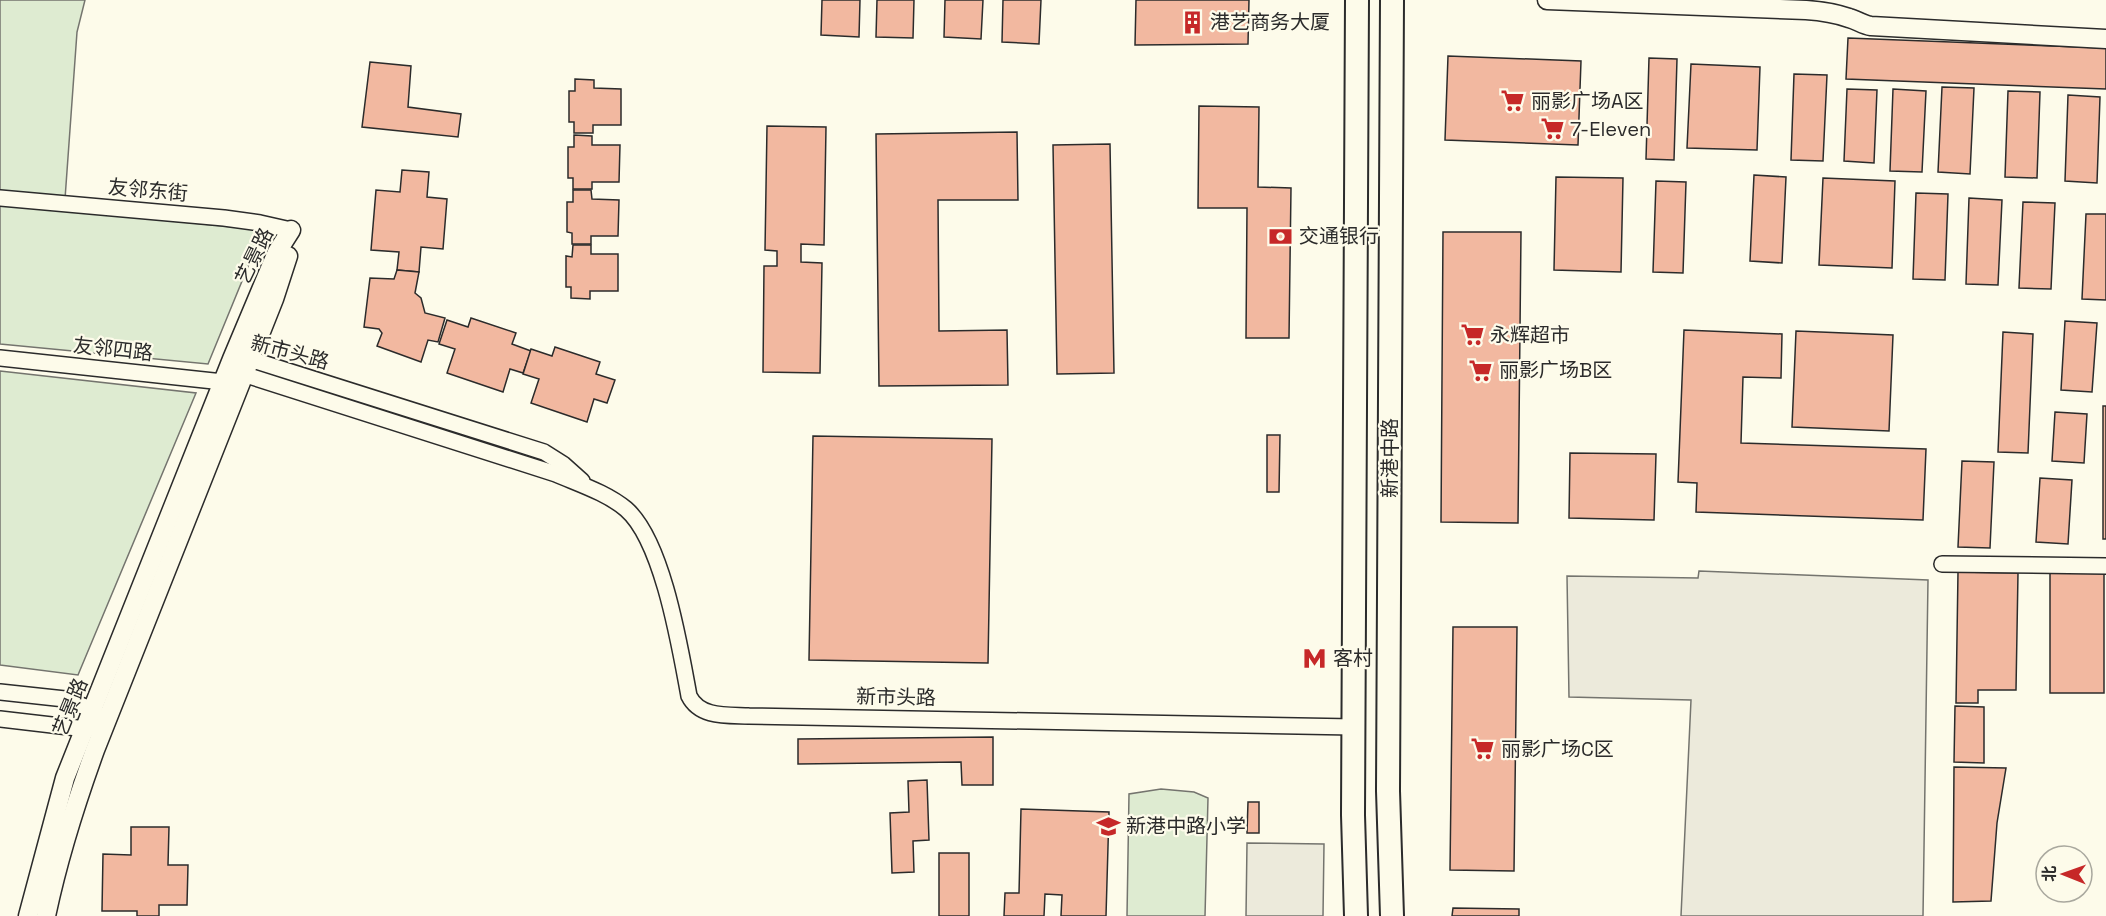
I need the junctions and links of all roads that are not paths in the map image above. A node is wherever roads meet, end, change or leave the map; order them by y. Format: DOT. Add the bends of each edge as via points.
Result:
graph roads {
  1 [pos="1392,0"];
  2 [pos="1547,0"];
  3 [pos="1355,2"];
  4 [pos="2106,39"];
  5 [pos="0,198"];
  6 [pos="291,230"];
  7 [pos="0,358"];
  8 [pos="242,364"];
  9 [pos="223,382"];
  10 [pos="1942,564"];
  11 [pos="2106,566"];
  12 [pos="0,692"];
  13 [pos="93,710"];
  14 [pos="0,718"];
  15 [pos="104,726"];
  16 [pos="1354,727"];
  17 [pos="86,729"];
  18 [pos="28,916"];
  19 [pos="46,916"];
  20 [pos="1356,916"];
  21 [pos="1392,916"];
  1 -- 21 [label="main road, 新港中路" via="1388,791"];
  2 -- 4 [label="street" via="1806,10 1837,14 1871,26"];
  3 -- 16 [label="main road, 新港中路"];
  5 -- 6 [label="street, 友邻东街" via="224,218"];
  6 -- 8 [label="street, 艺景路" via="277,252"];
  7 -- 9 [label="street, 友邻四路"];
  8 -- 9 [label="street, 艺景路"];
  8 -- 15 [label="street, 艺景路"];
  8 -- 16 [label="street, 新市头路" via="556,474 626,509 639,523 650,546 674,618 689,696 694,706 706,712 749,716"];
  9 -- 13 [label="street, 艺景路"];
  10 -- 11 [label="street"];
  12 -- 13 [label="street" via="65,699"];
  13 -- 15 [label="street"];
  13 -- 17 [label="street, 艺景路"];
  14 -- 17 [label="street"];
  15 -- 17 [label="street"];
  15 -- 19 [label="street, 艺景路" via="75,804"];
  16 -- 20 [label="main road, 新港中路"];
  17 -- 18 [label="street, 艺景路" via="65,778"];
}
